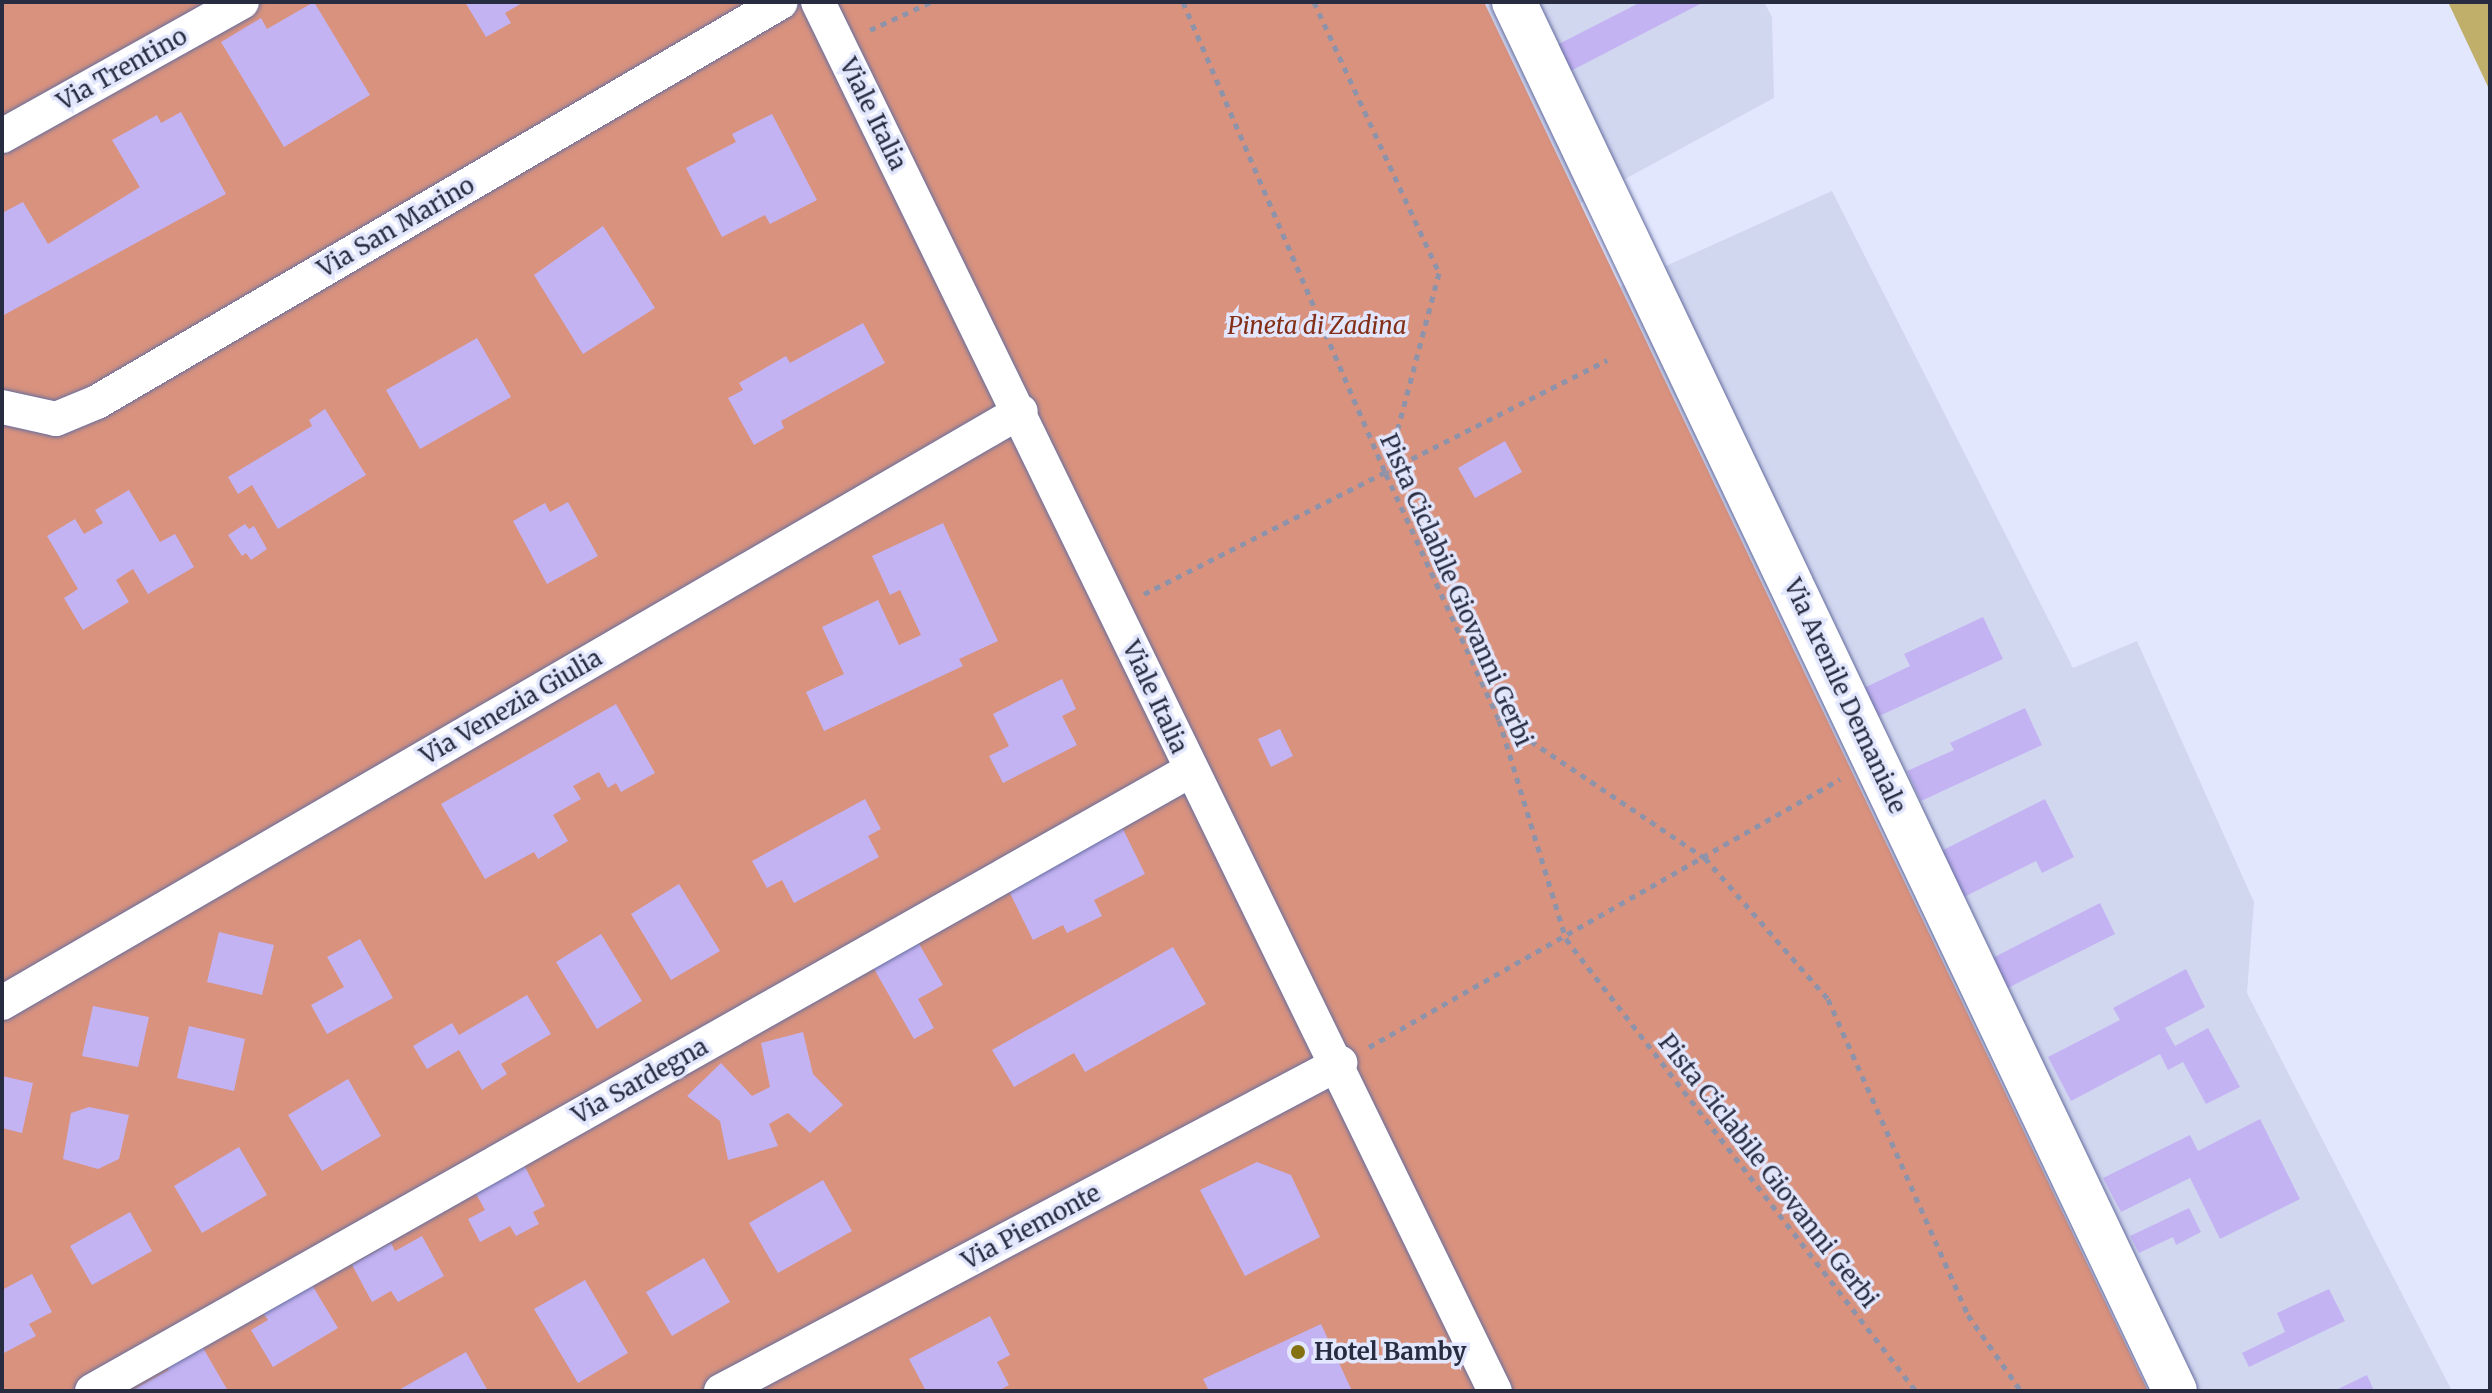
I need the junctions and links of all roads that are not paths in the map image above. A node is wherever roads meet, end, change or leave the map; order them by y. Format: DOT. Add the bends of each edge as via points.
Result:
graph roads {
  1 [pos="242,2"];
  2 [pos="781,2"];
  3 [pos="818,2"];
  4 [pos="1514,2"];
  5 [pos="2,136"];
  6 [pos="2,407"];
  7 [pos="1021,411"];
  8 [pos="1189,771"];
  9 [pos="2,1003"];
  10 [pos="1340,1063"];
  11 [pos="1493,1390"];
  12 [pos="92,1391"];
  13 [pos="721,1391"];
  14 [pos="2175,1391"];
  1 -- 5 [label="street, Via Trentino"];
  2 -- 6 [label="street, Via San Marino" via="97,402 56,419"];
  3 -- 7 [label="street, Viale Italia"];
  4 -- 14 [label="street, Via Arenile Demaniale"];
  7 -- 8 [label="street, Viale Italia"];
  7 -- 9 [label="street, Via Venezia Giulia"];
  8 -- 10 [label="street, Viale Italia"];
  8 -- 12 [label="street, Via Sardegna"];
  10 -- 11 [label="street, Viale Italia"];
  10 -- 13 [label="street, Via Piemonte"];
}
